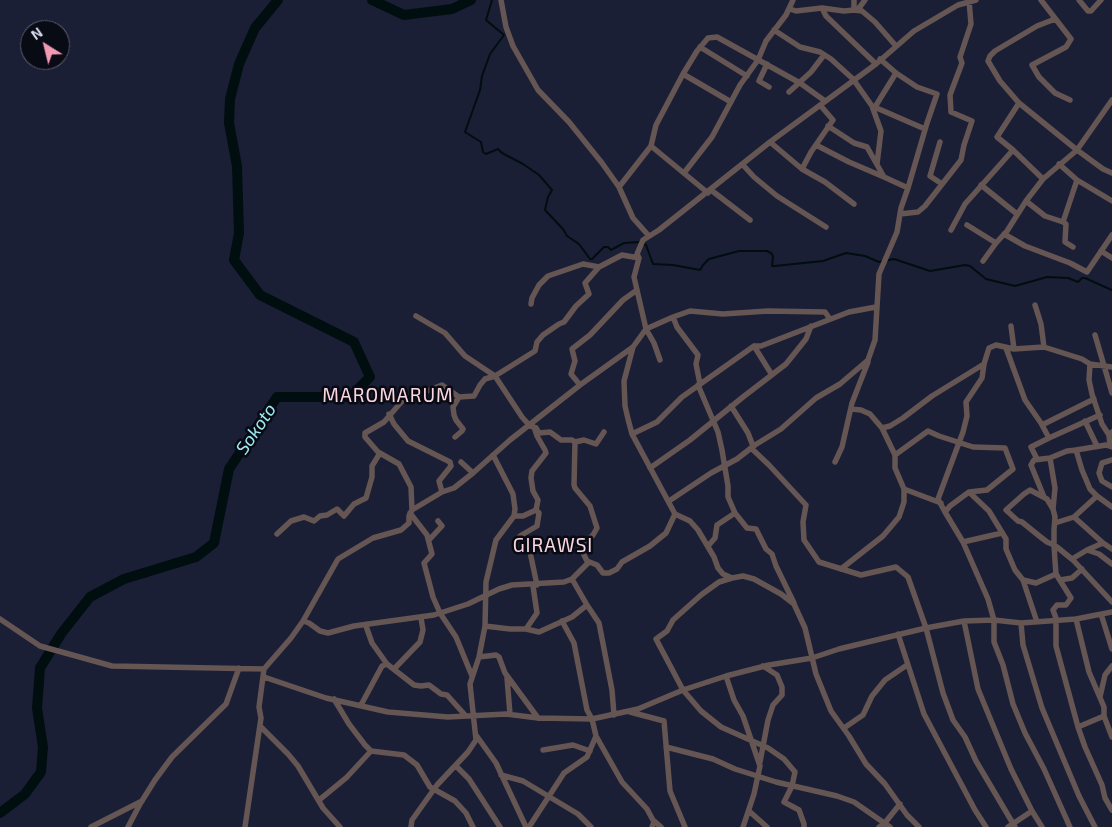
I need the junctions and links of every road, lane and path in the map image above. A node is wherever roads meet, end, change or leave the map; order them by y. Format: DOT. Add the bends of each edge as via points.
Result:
graph roads {
  1 [pos="500,0"];
  2 [pos="793,0"];
  3 [pos="854,0"];
  4 [pos="865,0"];
  5 [pos="971,0"];
  6 [pos="1041,0"];
  7 [pos="1079,0"];
  8 [pos="1101,0"];
  9 [pos="957,2"];
  10 [pos="822,8"];
  11 [pos="790,9"];
  12 [pos="854,10"];
  13 [pos="1055,18"];
  14 [pos="774,30"];
  15 [pos="896,46"];
  16 [pos="700,47"];
  17 [pos="824,55"];
  18 [pos="758,60"];
  19 [pos="878,61"];
  20 [pos="767,64"];
  21 [pos="896,73"];
  22 [pos="683,74"];
  23 [pos="747,76"];
  24 [pos="853,79"];
  25 [pos="800,83"];
  26 [pos="769,87"];
  27 [pos="789,92"];
  28 [pos="1070,100"];
  29 [pos="1112,100"];
  30 [pos="730,102"];
  31 [pos="822,103"];
  32 [pos="1019,103"];
  33 [pos="874,107"];
  34 [pos="828,126"];
  35 [pos="925,129"];
  36 [pos="770,142"];
  37 [pos="940,142"];
  38 [pos="816,144"];
  39 [pos="651,146"];
  40 [pos="1013,150"];
  41 [pos="1077,150"];
  42 [pos="877,164"];
  43 [pos="1058,164"];
  44 [pos="744,165"];
  45 [pos="802,169"];
  46 [pos="684,173"];
  47 [pos="1112,173"];
  48 [pos="884,177"];
  49 [pos="1043,179"];
  50 [pos="1076,180"];
  51 [pos="942,184"];
  52 [pos="981,185"];
  53 [pos="619,187"];
  54 [pos="908,188"];
  55 [pos="709,191"];
  56 [pos="1026,201"];
  57 [pos="1112,201"];
  58 [pos="854,204"];
  59 [pos="900,214"];
  60 [pos="1017,214"];
  61 [pos="750,220"];
  62 [pos="1063,222"];
  63 [pos="968,225"];
  64 [pos="826,227"];
  65 [pos="951,230"];
  66 [pos="1004,234"];
  67 [pos="1112,235"];
  68 [pos="649,236"];
  69 [pos="996,243"];
  70 [pos="1073,247"];
  71 [pos="1101,251"];
  72 [pos="639,258"];
  73 [pos="1112,258"];
  74 [pos="983,261"];
  75 [pos="599,267"];
  76 [pos="637,290"];
  77 [pos="531,304"];
  78 [pos="1035,305"];
  79 [pos="876,306"];
  80 [pos="416,316"];
  81 [pos="673,318"];
  82 [pos="830,319"];
  83 [pos="811,326"];
  84 [pos="1010,326"];
  85 [pos="646,329"];
  86 [pos="1096,335"];
  87 [pos="754,346"];
  88 [pos="633,347"];
  89 [pos="1044,347"];
  90 [pos="1006,348"];
  91 [pos="1014,349"];
  92 [pos="660,360"];
  93 [pos="868,360"];
  94 [pos="984,364"];
  95 [pos="1090,364"];
  96 [pos="1103,366"];
  97 [pos="1112,367"];
  98 [pos="772,375"];
  99 [pos="495,376"];
  100 [pos="580,384"];
  101 [pos="699,385"];
  102 [pos="1111,390"];
  103 [pos="459,397"];
  104 [pos="1094,399"];
  105 [pos="732,406"];
  106 [pos="851,409"];
  107 [pos="389,414"];
  108 [pos="1100,415"];
  109 [pos="1085,421"];
  110 [pos="712,422"];
  111 [pos="891,425"];
  112 [pos="532,426"];
  113 [pos="1043,426"];
  114 [pos="882,428"];
  115 [pos="604,432"];
  116 [pos="1110,433"];
  117 [pos="632,434"];
  118 [pos="455,437"];
  119 [pos="1049,438"];
  120 [pos="887,440"];
  121 [pos="575,442"];
  122 [pos="959,443"];
  123 [pos="1097,446"];
  124 [pos="1111,446"];
  125 [pos="752,447"];
  126 [pos="1078,450"];
  127 [pos="380,453"];
  128 [pos="493,455"];
  129 [pos="895,455"];
  130 [pos="1050,458"];
  131 [pos="1037,459"];
  132 [pos="1112,460"];
  133 [pos="461,462"];
  134 [pos="835,462"];
  135 [pos="724,466"];
  136 [pos="650,468"];
  137 [pos="473,473"];
  138 [pos="1112,487"];
  139 [pos="904,489"];
  140 [pos="442,492"];
  141 [pos="969,492"];
  142 [pos="1097,496"];
  143 [pos="1044,497"];
  144 [pos="669,501"];
  145 [pos="941,503"];
  146 [pos="1112,507"];
  147 [pos="1053,509"];
  148 [pos="536,510"];
  149 [pos="411,511"];
  150 [pos="946,512"];
  151 [pos="735,513"];
  152 [pos="675,514"];
  153 [pos="514,516"];
  154 [pos="1074,517"];
  155 [pos="438,521"];
  156 [pos="1054,523"];
  157 [pos="1002,533"];
  158 [pos="277,534"];
  159 [pos="429,540"];
  160 [pos="963,542"];
  161 [pos="1103,543"];
  162 [pos="1054,545"];
  163 [pos="708,546"];
  164 [pos="1112,549"];
  165 [pos="1087,550"];
  166 [pos="1072,559"];
  167 [pos="587,561"];
  168 [pos="1112,564"];
  169 [pos="841,569"];
  170 [pos="1082,569"];
  171 [pos="1056,574"];
  172 [pos="572,578"];
  173 [pos="732,578"];
  174 [pos="1023,580"];
  175 [pos="1060,580"];
  176 [pos="535,585"];
  177 [pos="486,594"];
  178 [pos="1112,602"];
  179 [pos="794,604"];
  180 [pos="587,605"];
  181 [pos="440,612"];
  182 [pos="1112,612"];
  183 [pos="1101,614"];
  184 [pos="421,618"];
  185 [pos="0,619"];
  186 [pos="1076,619"];
  187 [pos="994,620"];
  188 [pos="1056,620"];
  189 [pos="303,621"];
  190 [pos="562,621"];
  191 [pos="964,621"];
  192 [pos="1037,622"];
  193 [pos="1021,623"];
  194 [pos="366,626"];
  195 [pos="486,626"];
  196 [pos="926,628"];
  197 [pos="526,629"];
  198 [pos="898,634"];
  199 [pos="1112,649"];
  200 [pos="479,657"];
  201 [pos="812,658"];
  202 [pos="387,664"];
  203 [pos="907,665"];
  204 [pos="763,666"];
  205 [pos="1112,666"];
  206 [pos="239,668"];
  207 [pos="264,669"];
  208 [pos="394,669"];
  209 [pos="472,676"];
  210 [pos="507,676"];
  211 [pos="726,676"];
  212 [pos="264,677"];
  213 [pos="683,690"];
  214 [pos="1100,697"];
  215 [pos="334,699"];
  216 [pos="361,705"];
  217 [pos="628,712"];
  218 [pos="510,714"];
  219 [pos="465,715"];
  220 [pos="614,715"];
  221 [pos="472,716"];
  222 [pos="1104,716"];
  223 [pos="538,718"];
  224 [pos="592,719"];
  225 [pos="260,726"];
  226 [pos="1078,727"];
  227 [pos="844,728"];
  228 [pos="476,736"];
  229 [pos="596,736"];
  230 [pos="1112,737"];
  231 [pos="752,741"];
  232 [pos="764,746"];
  233 [pos="666,747"];
  234 [pos="543,750"];
  235 [pos="371,751"];
  236 [pos="590,751"];
  237 [pos="760,764"];
  238 [pos="456,766"];
  239 [pos="502,775"];
  240 [pos="758,775"];
  241 [pos="792,786"];
  242 [pos="434,789"];
  243 [pos="548,796"];
  244 [pos="319,800"];
  245 [pos="142,801"];
  246 [pos="900,804"];
  247 [pos="1112,810"];
  248 [pos="749,811"];
  249 [pos="1032,812"];
  250 [pos="653,820"];
  251 [pos="884,826"];
  252 [pos="1012,826"];
  253 [pos="91,827"];
  254 [pos="128,827"];
  255 [pos="245,827"];
  256 [pos="340,827"];
  257 [pos="411,827"];
  258 [pos="473,827"];
  259 [pos="500,827"];
  260 [pos="528,827"];
  261 [pos="591,827"];
  262 [pos="652,827"];
  263 [pos="661,827"];
  264 [pos="685,827"];
  265 [pos="743,827"];
  266 [pos="767,827"];
  267 [pos="804,827"];
  268 [pos="919,827"];
  269 [pos="986,827"];
  270 [pos="1042,827"];
  271 [pos="1070,827"];
  272 [pos="1095,827"];
  1 -- 53 [label="street" via="512,46 538,90 584,139"];
  2 -- 11 [label="street"];
  3 -- 12 [label="street"];
  4 -- 12 [label="street"];
  5 -- 9 [label="street"];
  5 -- 51 [label="street" via="971,24 950,101 951,112 972,121 962,160"];
  6 -- 13 [label="street"];
  7 -- 8 [label="street" via="1088,11"];
  9 -- 15 [label="street"];
  10 -- 11 [label="street"];
  10 -- 12 [label="street"];
  10 -- 19 [label="street" via="826,16"];
  11 -- 14 [label="street"];
  12 -- 15 [label="street" via="862,11 875,22"];
  13 -- 28 [label="street" via="1071,39 1070,43 1032,65 1055,93"];
  13 -- 32 [label="street" via="990,56 988,61 1000,82"];
  14 -- 17 [label="street" via="800,47"];
  14 -- 18 [label="street"];
  15 -- 19 [label="street"];
  16 -- 18 [label="street" via="708,38 717,37"];
  16 -- 22 [label="street"];
  16 -- 23 [label="street"];
  17 -- 24 [label="street"];
  17 -- 25 [label="street"];
  18 -- 20 [label="street"];
  18 -- 23 [label="street"];
  19 -- 21 [label="street"];
  19 -- 24 [label="street"];
  20 -- 25 [label="street"];
  20 -- 26 [label="street" via="759,81"];
  21 -- 33 [label="street"];
  21 -- 35 [label="street" via="917,87 937,94"];
  22 -- 30 [label="street"];
  22 -- 39 [label="street" via="656,125"];
  23 -- 30 [label="street"];
  24 -- 31 [label="street"];
  24 -- 33 [label="street"];
  25 -- 27 [label="street"];
  25 -- 31 [label="street"];
  29 -- 41 [label="street"];
  30 -- 46 [label="street" via="712,137"];
  31 -- 34 [label="street" via="833,120"];
  31 -- 36 [label="street"];
  32 -- 40 [label="street" via="997,137"];
  32 -- 41 [label="street"];
  33 -- 35 [label="street"];
  33 -- 42 [label="street" via="881,131"];
  34 -- 38 [label="street"];
  34 -- 42 [label="street" via="854,143 867,147"];
  35 -- 54 [label="street"];
  36 -- 44 [label="street"];
  36 -- 45 [label="street"];
  37 -- 51 [label="street" via="930,176"];
  38 -- 45 [label="street"];
  38 -- 48 [label="street"];
  39 -- 46 [label="street"];
  39 -- 53 [label="street"];
  40 -- 49 [label="street"];
  40 -- 52 [label="street"];
  41 -- 43 [label="street"];
  41 -- 47 [label="street"];
  42 -- 48 [label="street"];
  43 -- 49 [label="street"];
  43 -- 50 [label="street"];
  44 -- 55 [label="street"];
  44 -- 64 [label="street" via="777,196"];
  45 -- 58 [label="street"];
  46 -- 55 [label="street"];
  48 -- 54 [label="street"];
  49 -- 56 [label="street"];
  50 -- 57 [label="street"];
  50 -- 62 [label="street"];
  51 -- 59 [label="street" via="918,212"];
  52 -- 60 [label="street"];
  52 -- 65 [label="street" via="965,204"];
  53 -- 68 [label="street" via="633,218"];
  54 -- 59 [label="street"];
  55 -- 61 [label="street"];
  55 -- 68 [label="street"];
  56 -- 60 [label="street"];
  56 -- 62 [label="street" via="1045,216"];
  59 -- 79 [label="street" via="897,232 879,274"];
  60 -- 66 [label="street"];
  62 -- 70 [label="street" via="1066,224 1065,242"];
  63 -- 69 [label="street"];
  66 -- 69 [label="street"];
  66 -- 71 [label="street" via="1087,272"];
  67 -- 71 [label="street"];
  68 -- 72 [label="street" via="639,247"];
  69 -- 74 [label="street"];
  71 -- 73 [label="street"];
  72 -- 75 [label="street" via="622,255"];
  72 -- 76 [label="street" via="634,277"];
  75 -- 77 [label="street" via="583,264 548,276 539,285"];
  75 -- 99 [label="street" via="585,284 589,294 564,322 543,334 536,342 535,351"];
  76 -- 85 [label="street"];
  76 -- 100 [label="street" via="572,349 574,362 571,374"];
  78 -- 89 [label="street"];
  79 -- 82 [label="street"];
  79 -- 93 [label="street" via="875,340"];
  80 -- 99 [label="street" via="446,333 466,356"];
  81 -- 82 [label="street" via="690,310 722,314 825,312"];
  81 -- 85 [label="street"];
  81 -- 101 [label="street" via="698,355"];
  82 -- 83 [label="street"];
  83 -- 87 [label="street" via="762,346"];
  83 -- 98 [label="street" via="806,339 786,364"];
  84 -- 91 [label="street"];
  85 -- 88 [label="street"];
  85 -- 92 [label="street"];
  86 -- 96 [label="street"];
  87 -- 98 [label="street"];
  87 -- 101 [label="street"];
  88 -- 100 [label="street"];
  88 -- 117 [label="street" via="624,381 625,406"];
  89 -- 91 [label="street"];
  89 -- 95 [label="street"];
  90 -- 91 [label="street"];
  90 -- 94 [label="street" via="989,348"];
  90 -- 113 [label="street" via="1025,400"];
  93 -- 106 [label="street"];
  93 -- 125 [label="street"];
  94 -- 111 [label="street"];
  94 -- 122 [label="street" via="982,378 966,402 967,416"];
  95 -- 96 [label="street"];
  95 -- 104 [label="street" via="1089,380"];
  96 -- 97 [label="street"];
  96 -- 102 [label="street"];
  98 -- 105 [label="street"];
  99 -- 103 [label="street" via="485,380 474,396"];
  99 -- 112 [label="street"];
  100 -- 112 [label="street"];
  101 -- 110 [label="street"];
  101 -- 117 [label="street" via="657,422"];
  103 -- 107 [label="street" via="442,385 410,396"];
  103 -- 118 [label="street" via="453,408 463,429"];
  104 -- 108 [label="street"];
  104 -- 113 [label="street"];
  105 -- 110 [label="street"];
  105 -- 125 [label="street" via="748,432"];
  106 -- 114 [label="street" via="870,414"];
  106 -- 134 [label="street"];
  107 -- 127 [label="street" via="384,422 365,433"];
  107 -- 140 [label="street" via="408,441 450,462 451,466 439,481"];
  108 -- 109 [label="street"];
  108 -- 116 [label="street" via="1102,424"];
  109 -- 119 [label="street"];
  109 -- 123 [label="street"];
  110 -- 135 [label="street" via="718,432"];
  110 -- 136 [label="street"];
  111 -- 114 [label="street"];
  111 -- 120 [label="street"];
  112 -- 121 [label="street" via="539,433 550,432 561,440"];
  112 -- 128 [label="street"];
  112 -- 148 [label="street" via="546,453 532,471 533,491 538,500"];
  113 -- 119 [label="street"];
  114 -- 120 [label="street"];
  115 -- 121 [label="street" via="596,444 584,440"];
  116 -- 124 [label="street"];
  117 -- 136 [label="street"];
  119 -- 131 [label="street" via="1031,447"];
  120 -- 129 [label="street"];
  121 -- 167 [label="street" via="574,485 590,506 597,528 580,546"];
  122 -- 129 [label="street" via="928,431"];
  122 -- 141 [label="street" via="1005,448 1013,469 987,490"];
  122 -- 145 [label="street" via="938,499"];
  123 -- 124 [label="street"];
  123 -- 126 [label="street"];
  125 -- 135 [label="street"];
  125 -- 169 [label="street" via="806,505 804,540 819,562"];
  126 -- 130 [label="street"];
  126 -- 142 [label="street" via="1082,470"];
  127 -- 149 [label="street" via="399,464 405,475 411,487"];
  127 -- 158 [label="street" via="372,466 366,498 354,504 344,516 337,509 313,521 304,517 290,521"];
  128 -- 137 [label="street"];
  128 -- 153 [label="street" via="513,494"];
  129 -- 139 [label="street" via="895,468"];
  130 -- 131 [label="street"];
  130 -- 147 [label="street" via="1055,488"];
  131 -- 143 [label="street" via="1031,465"];
  132 -- 138 [label="street" via="1102,463 1099,473 1102,481"];
  133 -- 137 [label="street"];
  135 -- 144 [label="street"];
  135 -- 151 [label="street" via="728,497"];
  136 -- 144 [label="street"];
  137 -- 140 [label="street" via="454,488"];
  139 -- 145 [label="street"];
  139 -- 169 [label="street" via="899,517 883,536"];
  140 -- 149 [label="street"];
  141 -- 150 [label="street"];
  141 -- 157 [label="street" via="989,511"];
  142 -- 146 [label="street"];
  142 -- 154 [label="street"];
  143 -- 147 [label="street"];
  143 -- 162 [label="street" via="1030,490 1006,510 1018,522"];
  144 -- 152 [label="street"];
  145 -- 150 [label="street"];
  147 -- 156 [label="street"];
  148 -- 153 [label="street"];
  148 -- 176 [label="street" via="539,513 537,526 520,536 530,552"];
  149 -- 159 [label="street"];
  149 -- 189 [label="street" via="409,523 401,530 373,538 338,559"];
  150 -- 160 [label="street"];
  151 -- 163 [label="street" via="718,525 715,538"];
  151 -- 179 [label="street" via="747,528 756,529 772,554"];
  152 -- 163 [label="street" via="690,521"];
  152 -- 167 [label="street" via="666,533 622,562 617,570 603,573 597,565"];
  153 -- 177 [label="street" via="496,540"];
  154 -- 156 [label="street"];
  154 -- 161 [label="street"];
  155 -- 159 [label="street" via="442,526"];
  156 -- 162 [label="street"];
  157 -- 160 [label="street"];
  157 -- 174 [label="street" via="1010,559"];
  159 -- 181 [label="street" via="432,554 424,563"];
  160 -- 187 [label="street" via="988,598"];
  161 -- 164 [label="street"];
  161 -- 165 [label="street"];
  162 -- 166 [label="street"];
  162 -- 171 [label="street"];
  163 -- 173 [label="street" via="718,568"];
  165 -- 166 [label="street"];
  165 -- 168 [label="street"];
  166 -- 170 [label="street"];
  167 -- 172 [label="street"];
  169 -- 196 [label="street" via="861,575 896,567 908,577"];
  170 -- 175 [label="street" via="1072,578"];
  170 -- 178 [label="street"];
  171 -- 174 [label="street" via="1036,582"];
  171 -- 175 [label="street"];
  172 -- 176 [label="street"];
  172 -- 180 [label="street"];
  173 -- 179 [label="street" via="754,579"];
  173 -- 213 [label="street" via="719,582 701,595 656,639"];
  174 -- 192 [label="street"];
  175 -- 188 [label="street" via="1071,598 1066,605 1058,605 1053,610"];
  176 -- 177 [label="street" via="512,586"];
  176 -- 197 [label="street" via="537,613"];
  177 -- 181 [label="street" via="468,604"];
  177 -- 195 [label="street"];
  179 -- 201 [label="street" via="803,622"];
  180 -- 190 [label="street"];
  180 -- 220 [label="street" via="599,623"];
  181 -- 184 [label="street"];
  181 -- 209 [label="street" via="456,637"];
  182 -- 183 [label="street"];
  183 -- 186 [label="street"];
  183 -- 199 [label="street"];
  184 -- 194 [label="street"];
  184 -- 208 [label="street" via="420,642"];
  185 -- 206 [label="street" via="40,646 112,666"];
  186 -- 188 [label="street"];
  186 -- 214 [label="street" via="1089,672"];
  187 -- 191 [label="street"];
  187 -- 193 [label="street"];
  187 -- 271 [label="street" via="994,642 1014,704"];
  188 -- 192 [label="street"];
  188 -- 226 [label="street" via="1056,646"];
  189 -- 194 [label="street" via="328,633"];
  189 -- 207 [label="street"];
  190 -- 197 [label="street" via="539,632"];
  190 -- 224 [label="street" via="574,643 587,710"];
  191 -- 196 [label="street"];
  191 -- 249 [label="street" via="978,689"];
  192 -- 193 [label="street"];
  193 -- 272 [label="street" via="1042,708"];
  194 -- 202 [label="street" via="372,643"];
  195 -- 197 [label="street"];
  195 -- 200 [label="street"];
  196 -- 198 [label="street"];
  196 -- 252 [label="street" via="953,720"];
  198 -- 201 [label="street"];
  198 -- 203 [label="street"];
  200 -- 209 [label="street"];
  200 -- 210 [label="street" via="496,655"];
  201 -- 204 [label="street"];
  201 -- 227 [label="street" via="831,711"];
  202 -- 208 [label="street"];
  202 -- 216 [label="street" via="382,666"];
  203 -- 227 [label="street" via="885,680 863,715"];
  203 -- 269 [label="street" via="928,722"];
  204 -- 211 [label="street"];
  204 -- 232 [label="street" via="777,675 782,687 782,695 773,705 768,720"];
  205 -- 214 [label="street" via="1105,675"];
  206 -- 207 [label="street"];
  206 -- 245 [label="street" via="226,704 172,757"];
  207 -- 212 [label="street"];
  208 -- 219 [label="street" via="414,685 430,685 447,695"];
  209 -- 221 [label="street"];
  210 -- 218 [label="street"];
  210 -- 223 [label="street"];
  211 -- 213 [label="street"];
  211 -- 231 [label="street"];
  212 -- 215 [label="street"];
  212 -- 225 [label="street"];
  213 -- 217 [label="street"];
  213 -- 231 [label="street" via="700,711 721,727"];
  214 -- 222 [label="street"];
  215 -- 216 [label="street"];
  215 -- 235 [label="street"];
  216 -- 219 [label="street" via="418,716"];
  217 -- 220 [label="street"];
  217 -- 233 [label="street" via="664,721"];
  218 -- 221 [label="street"];
  218 -- 223 [label="street"];
  219 -- 221 [label="street"];
  220 -- 224 [label="street"];
  221 -- 228 [label="street"];
  222 -- 226 [label="street"];
  222 -- 230 [label="street"];
  223 -- 224 [label="street"];
  224 -- 229 [label="street"];
  225 -- 244 [label="street" via="288,754"];
  225 -- 255 [label="street"];
  226 -- 247 [label="street"];
  227 -- 246 [label="street" via="866,764"];
  228 -- 238 [label="street"];
  228 -- 239 [label="street"];
  229 -- 236 [label="street"];
  229 -- 250 [label="street" via="622,782"];
  231 -- 232 [label="street"];
  231 -- 237 [label="street"];
  232 -- 237 [label="street"];
  232 -- 241 [label="street" via="784,759 795,772"];
  233 -- 240 [label="street"];
  233 -- 264 [label="street" via="670,791"];
  234 -- 236 [label="street" via="573,745"];
  235 -- 242 [label="street" via="404,755 417,765"];
  235 -- 244 [label="street"];
  236 -- 243 [label="street" via="587,757 564,773"];
  237 -- 240 [label="street"];
  238 -- 242 [label="street"];
  238 -- 259 [label="street" via="469,778"];
  239 -- 243 [label="street" via="522,781"];
  239 -- 260 [label="street"];
  240 -- 241 [label="street"];
  240 -- 248 [label="street"];
  241 -- 251 [label="street" via="854,802"];
  241 -- 267 [label="street" via="784,802 798,810"];
  242 -- 257 [label="street" via="412,820"];
  242 -- 258 [label="street" via="455,801"];
  243 -- 260 [label="street"];
  243 -- 261 [label="street" via="578,814"];
  244 -- 256 [label="street"];
  245 -- 253 [label="street"];
  245 -- 254 [label="street"];
  246 -- 251 [label="street"];
  246 -- 268 [label="street"];
  248 -- 265 [label="street"];
  248 -- 266 [label="street"];
  249 -- 252 [label="street"];
  249 -- 270 [label="street"];
  250 -- 262 [label="street"];
  250 -- 263 [label="street"];
}
